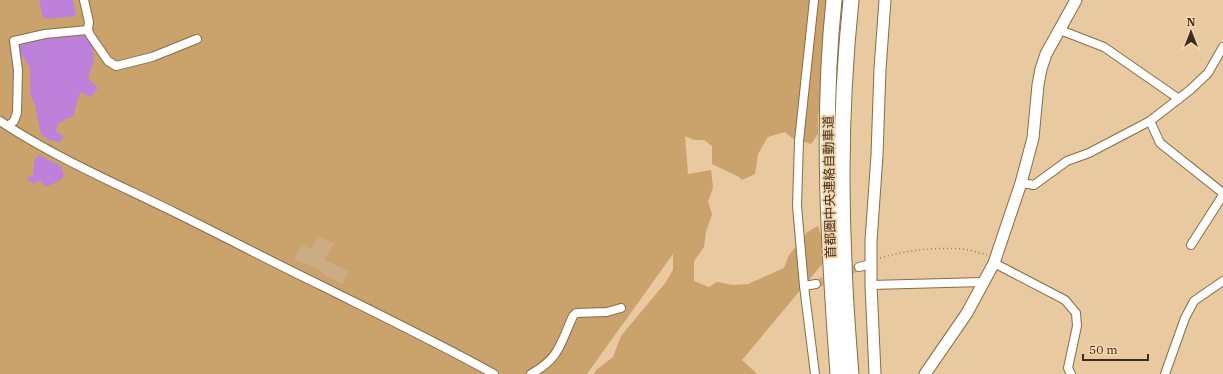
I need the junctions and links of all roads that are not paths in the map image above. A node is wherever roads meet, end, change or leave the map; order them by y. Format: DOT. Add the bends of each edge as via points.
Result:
graph roads {
  1 [pos="84,0"];
  2 [pos="814,0"];
  3 [pos="834,0"];
  4 [pos="851,0"];
  5 [pos="886,0"];
  6 [pos="1076,0"];
  7 [pos="88,30"];
  8 [pos="1060,30"];
  9 [pos="197,39"];
  10 [pos="1223,47"];
  11 [pos="1178,98"];
  12 [pos="0,121"];
  13 [pos="1150,121"];
  14 [pos="8,126"];
  15 [pos="1021,183"];
  16 [pos="1223,194"];
  17 [pos="1191,245"];
  18 [pos="995,260"];
  19 [pos="871,262"];
  20 [pos="859,267"];
  21 [pos="1223,281"];
  22 [pos="983,282"];
  23 [pos="816,284"];
  24 [pos="870,285"];
  25 [pos="804,286"];
  26 [pos="621,308"];
  27 [pos="494,374"];
  28 [pos="531,374"];
  29 [pos="815,374"];
  30 [pos="838,374"];
  31 [pos="851,374"];
  32 [pos="875,374"];
  33 [pos="925,374"];
  34 [pos="1071,374"];
  35 [pos="1165,374"];
  1 -- 7 [label="street" via="90,22"];
  2 -- 25 [label="street" via="799,141 797,206"];
  3 -- 30 [label="highway, 首都圏中央連絡自動車道" via="828,106 828,185 830,261"];
  4 -- 31 [label="highway, 首都圏中央連絡自動車道" via="844,99 842,186"];
  5 -- 19 [label="street" via="880,69"];
  6 -- 8 [label="street"];
  7 -- 9 [label="street" via="108,61 116,66 152,57"];
  7 -- 14 [label="street" via="45,34 14,41 18,70 17,113 14,121"];
  8 -- 11 [label="street" via="1104,47"];
  8 -- 15 [label="street" via="1046,54 1041,69 1033,138"];
  10 -- 11 [label="street" via="1208,73"];
  11 -- 13 [label="street"];
  12 -- 14 [label="street"];
  13 -- 15 [label="street" via="1090,153 1067,161 1034,185"];
  13 -- 16 [label="street" via="1160,143"];
  14 -- 27 [label="street" via="92,172 407,328"];
  15 -- 18 [label="street"];
  16 -- 17 [label="street"];
  18 -- 22 [label="street"];
  18 -- 34 [label="street" via="1065,300 1076,313 1077,326 1068,368"];
  19 -- 20 [label="street"];
  19 -- 24 [label="street"];
  21 -- 35 [label="street" via="1194,301 1185,318"];
  22 -- 24 [label="street"];
  22 -- 33 [label="street" via="967,313"];
  23 -- 25 [label="street"];
  24 -- 32 [label="street"];
  25 -- 29 [label="street"];
  26 -- 28 [label="street" via="607,312 576,313 556,354 548,363"];
}
